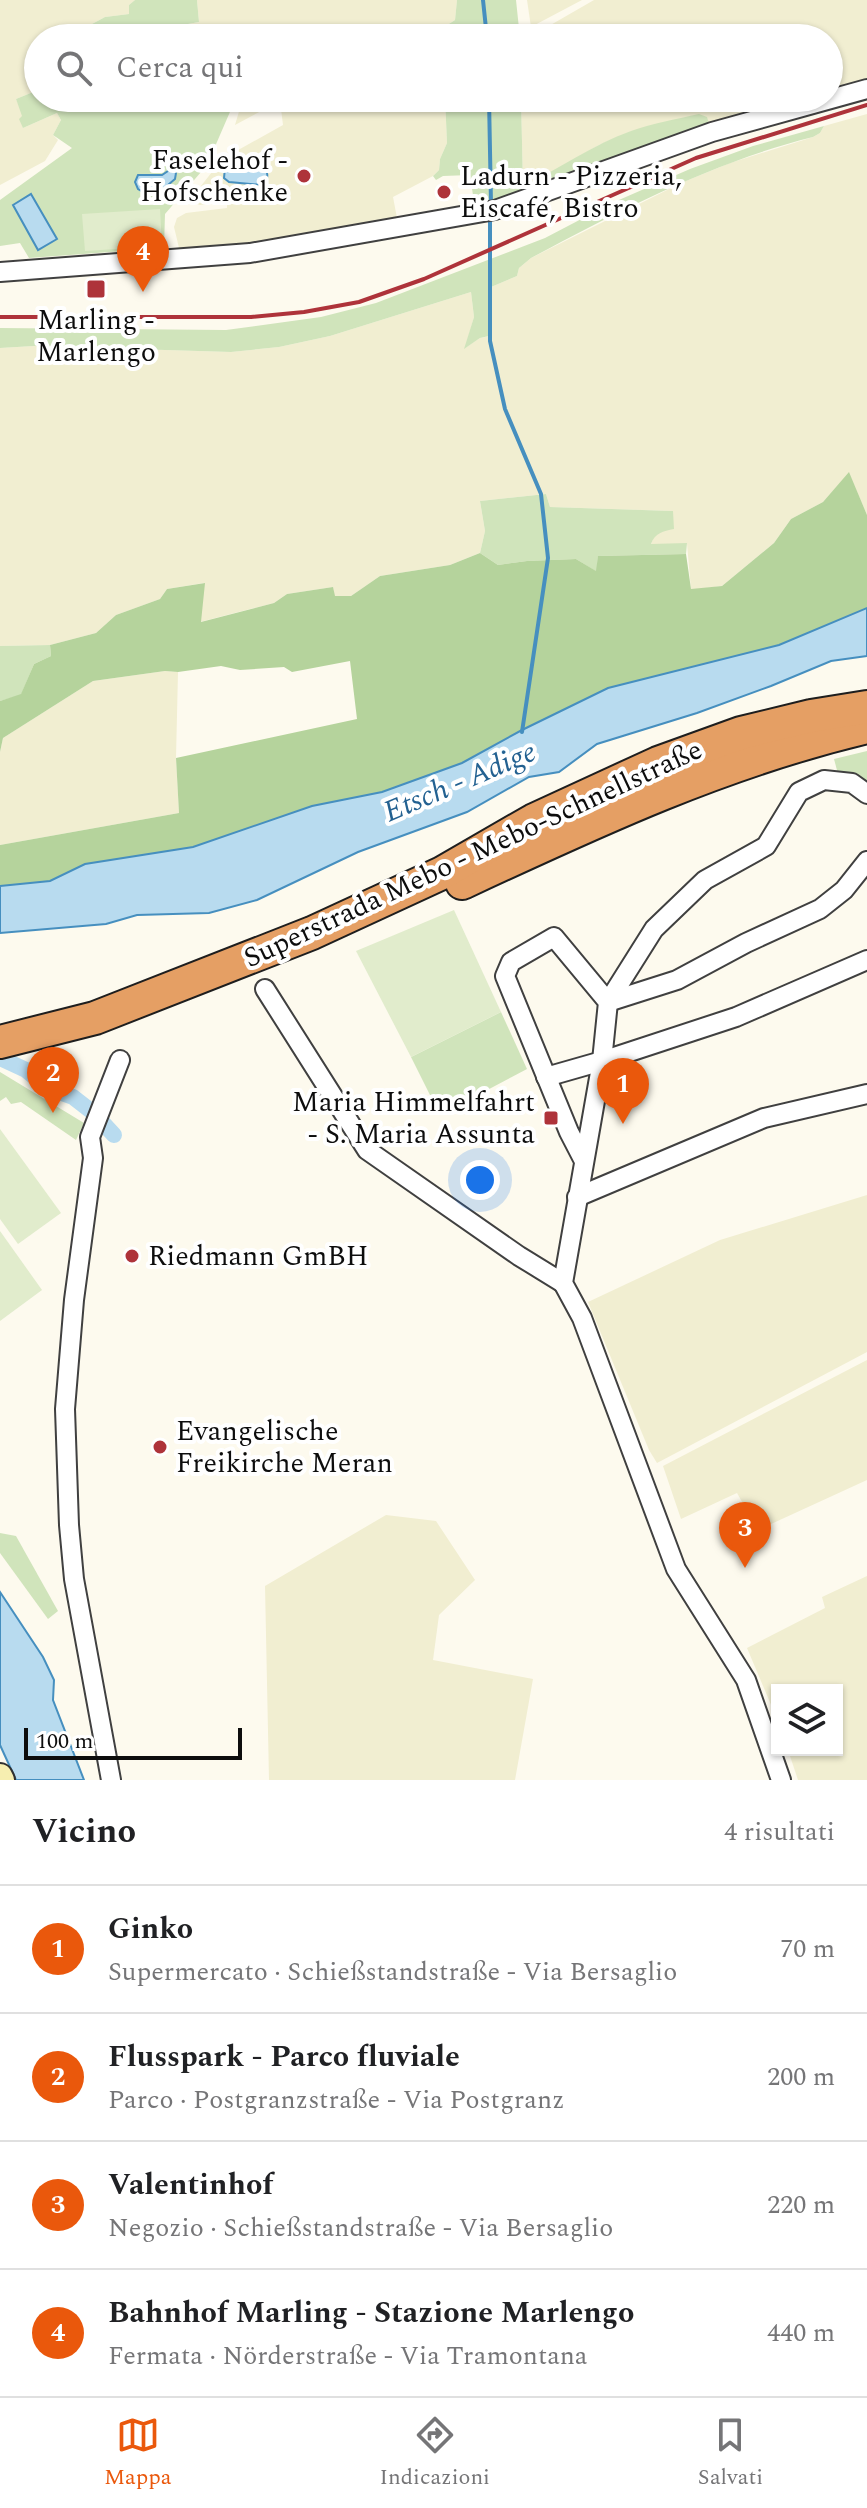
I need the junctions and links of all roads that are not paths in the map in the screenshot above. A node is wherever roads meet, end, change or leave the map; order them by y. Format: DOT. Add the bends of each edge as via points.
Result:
graph roads {
  1 [pos="867,89"];
  2 [pos="843,96"];
  3 [pos="784,112"];
  4 [pos="0,272"];
  5 [pos="867,694"];
  6 [pos="867,707"];
  7 [pos="823,725"];
  8 [pos="867,727"];
  9 [pos="867,738"];
  10 [pos="867,794"];
  11 [pos="867,861"];
  12 [pos="867,960"];
  13 [pos="265,989"];
  14 [pos="608,1002"];
  15 [pos="97,1025"];
  16 [pos="0,1042"];
  17 [pos="0,1058"];
  18 [pos="120,1060"];
  19 [pos="602,1061"];
  20 [pos="546,1077"];
  21 [pos="867,1094"];
  22 [pos="584,1161"];
  23 [pos="577,1197"];
  24 [pos="563,1283"];
  25 [pos="111,1780"];
  26 [pos="781,1780"];
  1 -- 2 [label="street"];
  3 -- 4 [label="street" via="488,211 250,253"];
  5 -- 7 [label="highway" via="843,699"];
  6 -- 7 [label="highway"];
  7 -- 8 [label="highway"];
  7 -- 9 [label="highway"];
  7 -- 15 [label="highway, Superstrada Mebo - Mebo-Schnellstraße" via="317,950"];
  7 -- 15 [label="highway, Superstrada Mebo - Mebo-Schnellstraße" via="741,733 658,763 534,820 442,873"];
  10 -- 14 [label="street" via="852,783 824,780 799,792 766,846 705,880 654,929"];
  11 -- 14 [label="street" via="820,909 677,980"];
  12 -- 19 [label="street" via="736,1017"];
  13 -- 24 [label="street" via="367,1150"];
  14 -- 19 [label="street"];
  14 -- 20 [label="street" via="554,937 511,962 505,976"];
  15 -- 16 [label="highway, Superstrada Mebo - Mebo-Schnellstraße"];
  15 -- 17 [label="highway, Superstrada Mebo - Mebo-Schnellstraße"];
  18 -- 25 [label="street" via="90,1137 93,1158 65,1409 74,1579"];
  19 -- 20 [label="street"];
  19 -- 22 [label="street"];
  20 -- 22 [label="street"];
  21 -- 23 [label="street" via="764,1118"];
  22 -- 23 [label="street"];
  23 -- 24 [label="street"];
  24 -- 26 [label="street" via="582,1318 676,1569 746,1680"];
}
